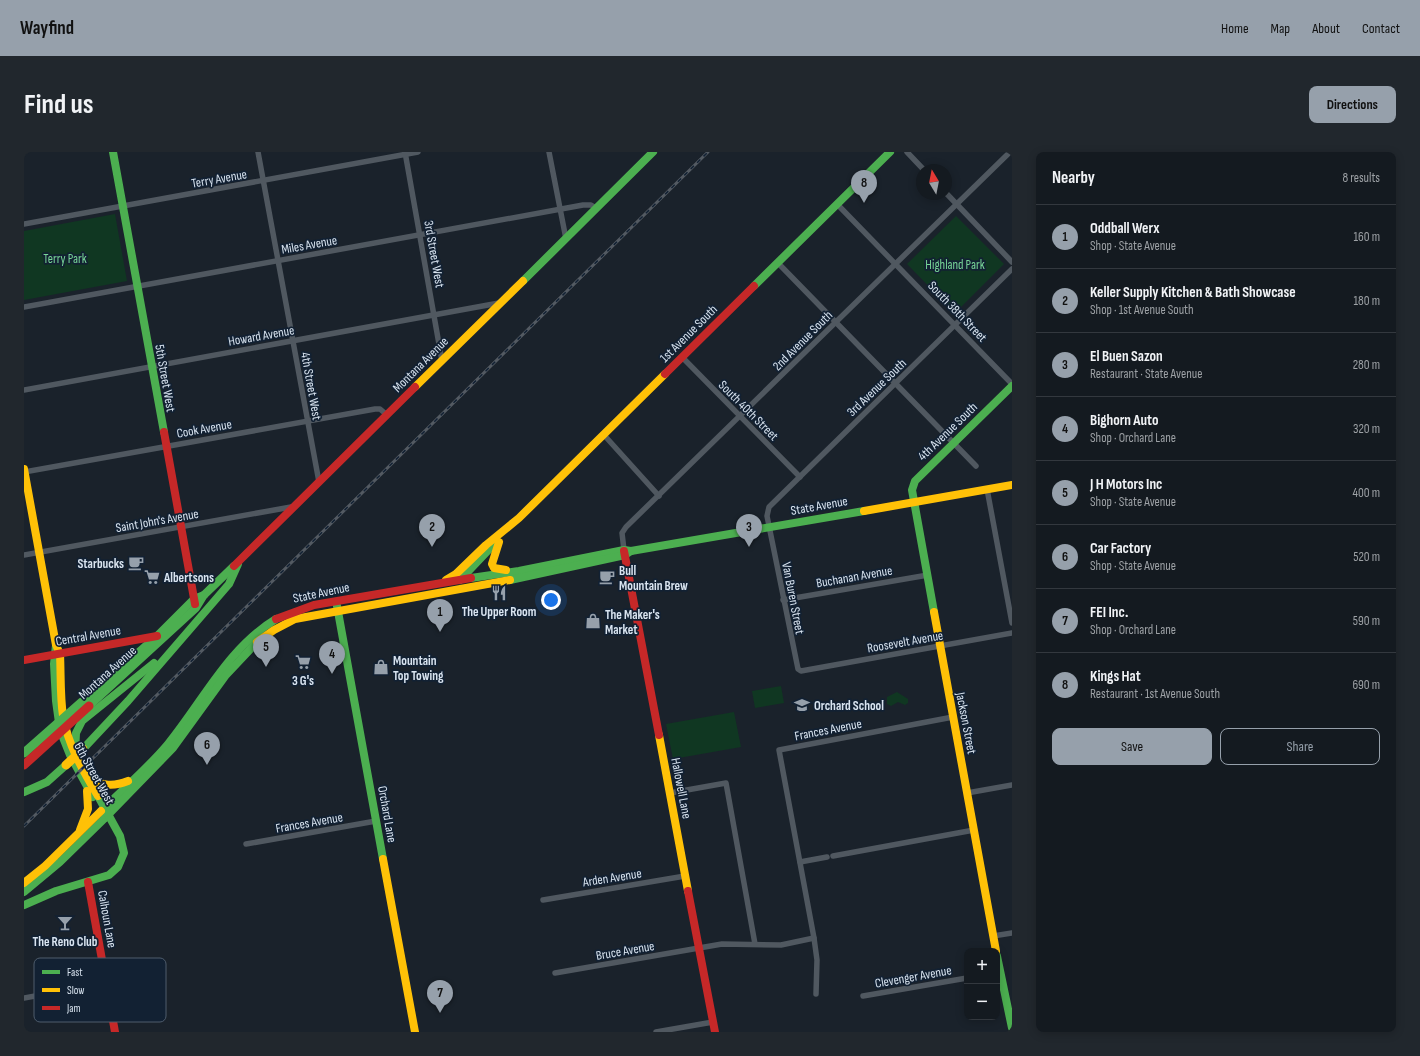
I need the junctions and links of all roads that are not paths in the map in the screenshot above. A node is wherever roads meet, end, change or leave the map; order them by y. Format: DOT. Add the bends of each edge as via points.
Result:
graph roads {
  1 [pos="113,152"];
  2 [pos="258,152"];
  3 [pos="418,152"];
  4 [pos="549,152"];
  5 [pos="653,152"];
  6 [pos="890,152"];
  7 [pos="907,152"];
  8 [pos="1010,152"];
  9 [pos="405,153"];
  10 [pos="918,164"];
  11 [pos="264,181"];
  12 [pos="952,199"];
  13 [pos="837,204"];
  14 [pos="957,204"];
  15 [pos="123,207"];
  16 [pos="596,208"];
  17 [pos="559,209"];
  18 [pos="24,224"];
  19 [pos="420,235"];
  20 [pos="566,239"];
  21 [pos="278,261"];
  22 [pos="1012,262"];
  23 [pos="778,263"];
  24 [pos="895,263"];
  25 [pos="1012,269"];
  26 [pos="137,286"];
  27 [pos="501,302"];
  28 [pos="24,307"];
  29 [pos="435,314"];
  30 [pos="836,322"];
  31 [pos="956,324"];
  32 [pos="293,341"];
  33 [pos="682,358"];
  34 [pos="442,361"];
  35 [pos="151,367"];
  36 [pos="896,384"];
  37 [pos="1012,385"];
  38 [pos="24,390"];
  39 [pos="387,415"];
  40 [pos="739,416"];
  41 [pos="308,421"];
  42 [pos="604,435"];
  43 [pos="954,443"];
  44 [pos="165,446"];
  45 [pos="976,466"];
  46 [pos="24,471"];
  47 [pos="800,477"];
  48 [pos="319,482"];
  49 [pos="1012,485"];
  50 [pos="987,489"];
  51 [pos="659,496"];
  52 [pos="914,501"];
  53 [pos="294,507"];
  54 [pos="180,526"];
  55 [pos="769,526"];
  56 [pos="504,532"];
  57 [pos="39,552"];
  58 [pos="626,552"];
  59 [pos="24,555"];
  60 [pos="242,558"];
  61 [pos="519,571"];
  62 [pos="928,574"];
  63 [pos="460,580"];
  64 [pos="440,582"];
  65 [pos="783,600"];
  66 [pos="336,601"];
  67 [pos="389,602"];
  68 [pos="195,604"];
  69 [pos="338,611"];
  70 [pos="1012,623"];
  71 [pos="1012,633"];
  72 [pos="157,636"];
  73 [pos="939,646"];
  74 [pos="172,648"];
  75 [pos="57,651"];
  76 [pos="24,660"];
  77 [pos="801,671"];
  78 [pos="86,704"];
  79 [pos="953,717"];
  80 [pos="79,751"];
  81 [pos="24,753"];
  82 [pos="24,765"];
  83 [pos="85,772"];
  84 [pos="135,777"];
  85 [pos="85,784"];
  86 [pos="1012,785"];
  87 [pos="24,792"];
  88 [pos="670,793"];
  89 [pos="967,793"];
  90 [pos="105,813"];
  91 [pos="376,821"];
  92 [pos="974,830"];
  93 [pos="78,833"];
  94 [pos="246,844"];
  95 [pos="800,862"];
  96 [pos="685,876"];
  97 [pos="24,882"];
  98 [pos="88,882"];
  99 [pos="24,892"];
  100 [pos="543,900"];
  101 [pos="24,906"];
  102 [pos="1012,933"];
  103 [pos="993,936"];
  104 [pos="814,938"];
  105 [pos="755,944"];
  106 [pos="995,948"];
  107 [pos="699,949"];
  108 [pos="102,958"];
  109 [pos="555,974"];
  110 [pos="1000,976"];
  111 [pos="964,979"];
  112 [pos="816,994"];
  113 [pos="34,996"];
  114 [pos="863,996"];
  115 [pos="24,998"];
  116 [pos="114,1022"];
  117 [pos="713,1022"];
  118 [pos="1012,1028"];
  119 [pos="116,1032"];
  120 [pos="415,1032"];
  121 [pos="656,1032"];
  122 [pos="715,1032"];
  1 -- 15 [label="main road, 5th Street West"];
  2 -- 11 [label="street, 4th Street West"];
  3 -- 9 [label="street, Terry Avenue"];
  4 -- 17 [label="street"];
  5 -- 16 [label="main road, Montana Avenue"];
  6 -- 13 [label="main road, 1st Avenue South"];
  7 -- 10 [label="street"];
  8 -- 14 [label="street, 2nd Avenue South"];
  9 -- 11 [label="street, Terry Avenue"];
  9 -- 19 [label="street, 3rd Street West"];
  11 -- 15 [label="street, Terry Avenue"];
  11 -- 21 [label="street, 4th Street West"];
  12 -- 14 [label="street"];
  13 -- 23 [label="main road, 1st Avenue South"];
  13 -- 24 [label="street, South 38th Street"];
  14 -- 22 [label="street"];
  14 -- 24 [label="street, 2nd Avenue South"];
  15 -- 18 [label="street, Terry Avenue"];
  15 -- 26 [label="main road, 5th Street West"];
  16 -- 17 [label="street, Miles Avenue" via="587,204"];
  16 -- 20 [label="main road, Montana Avenue"];
  17 -- 19 [label="street, Miles Avenue"];
  17 -- 20 [label="street"];
  19 -- 21 [label="street, Miles Avenue"];
  19 -- 29 [label="street, 3rd Street West"];
  20 -- 27 [label="main road, Montana Avenue"];
  21 -- 26 [label="street, Miles Avenue"];
  21 -- 32 [label="street, 4th Street West"];
  23 -- 30 [label="street"];
  23 -- 33 [label="main road, 1st Avenue South"];
  24 -- 30 [label="street, 2nd Avenue South"];
  24 -- 31 [label="street, South 38th Street"];
  25 -- 31 [label="street, 3rd Avenue South"];
  26 -- 28 [label="street, Miles Avenue"];
  26 -- 35 [label="main road, 5th Street West"];
  27 -- 29 [label="street, Howard Avenue"];
  27 -- 34 [label="main road, Montana Avenue"];
  29 -- 32 [label="street, Howard Avenue"];
  29 -- 34 [label="street, 3rd Street West"];
  30 -- 36 [label="street"];
  30 -- 40 [label="street, 2nd Avenue South"];
  31 -- 36 [label="street, 3rd Avenue South"];
  31 -- 37 [label="street, South 38th Street"];
  32 -- 35 [label="street, Howard Avenue"];
  32 -- 41 [label="street, 4th Street West"];
  33 -- 40 [label="street, South 40th Street"];
  33 -- 42 [label="main road, 1st Avenue South"];
  34 -- 39 [label="main road, Montana Avenue"];
  35 -- 38 [label="street, Howard Avenue"];
  35 -- 44 [label="main road, 5th Street West"];
  36 -- 43 [label="street"];
  36 -- 47 [label="street, 3rd Avenue South"];
  37 -- 43 [label="main road, 4th Avenue South"];
  39 -- 41 [label="street, Cook Avenue" via="380,409 375,409"];
  39 -- 48 [label="main road, Montana Avenue"];
  40 -- 47 [label="street, South 40th Street"];
  40 -- 51 [label="street, 2nd Avenue South"];
  41 -- 44 [label="street, Cook Avenue"];
  41 -- 48 [label="street, 4th Street West"];
  42 -- 51 [label="street"];
  42 -- 56 [label="main road, 1st Avenue South"];
  43 -- 45 [label="street"];
  43 -- 52 [label="main road, 4th Avenue South" via="914,483"];
  44 -- 46 [label="street, Cook Avenue"];
  44 -- 54 [label="main road, 5th Street West"];
  46 -- 57 [label="main road, 6th Street West"];
  47 -- 55 [label="street, 3rd Avenue South" via="769,507"];
  48 -- 53 [label="main road, Montana Avenue"];
  49 -- 50 [label="main road, State Avenue"];
  50 -- 52 [label="main road, State Avenue"];
  50 -- 70 [label="street"];
  51 -- 58 [label="street, 2nd Avenue South" via="626,526 622,533"];
  52 -- 55 [label="main road, State Avenue"];
  52 -- 62 [label="main road, Jackson Street"];
  53 -- 54 [label="street, Saint John's Avenue"];
  53 -- 60 [label="main road, Montana Avenue"];
  54 -- 57 [label="street, Saint John's Avenue"];
  54 -- 68 [label="main road, 5th Street West"];
  55 -- 58 [label="main road, State Avenue"];
  55 -- 65 [label="street, Van Buren Street"];
  56 -- 61 [label="main road" via="493,557 493,566 498,569"];
  56 -- 63 [label="main road, 1st Avenue South"];
  56 -- 64 [label="main road, 1st Avenue South" via="482,548 455,574"];
  57 -- 59 [label="street, Saint John's Avenue"];
  57 -- 75 [label="main road, 6th Street West"];
  58 -- 61 [label="main road, State Avenue"];
  58 -- 67 [label="main road, State Avenue" via="512,580"];
  58 -- 88 [label="main road, Hallowell Lane"];
  60 -- 68 [label="main road, Montana Avenue"];
  60 -- 74 [label="main road" via="229,584"];
  61 -- 63 [label="main road, State Avenue"];
  62 -- 65 [label="street, Buchanan Avenue"];
  62 -- 73 [label="main road, Jackson Street"];
  63 -- 64 [label="main road, State Avenue"];
  63 -- 67 [label="main road, 1st Avenue South" via="449,588"];
  64 -- 66 [label="main road, State Avenue"];
  65 -- 77 [label="street, Van Buren Street" via="797,667"];
  66 -- 69 [label="main road, Orchard Lane"];
  66 -- 84 [label="main road, State Avenue" via="287,613 253,634 230,659 176,734"];
  67 -- 69 [label="main road, State Avenue"];
  68 -- 72 [label="main road, Montana Avenue"];
  68 -- 78 [label="main road, Montana Avenue"];
  69 -- 90 [label="main road, State Avenue" via="295,619 274,628 253,643 236,661 174,748"];
  69 -- 91 [label="main road, Orchard Lane"];
  71 -- 73 [label="street, Roosevelt Avenue"];
  72 -- 75 [label="main road, Central Avenue"];
  72 -- 78 [label="main road, Montana Avenue"];
  73 -- 77 [label="street, Roosevelt Avenue"];
  73 -- 79 [label="main road, Jackson Street"];
  74 -- 80 [label="main road" via="128,701"];
  74 -- 80 [label="main road" via="82,721 76,732"];
  75 -- 76 [label="main road, Central Avenue"];
  75 -- 80 [label="main road, 6th Street West" via="63,714"];
  75 -- 85 [label="main road, 6th Street West" via="55,702 58,728 70,759"];
  78 -- 81 [label="main road, Montana Avenue, bridge"];
  78 -- 82 [label="main road, Montana Avenue, bridge"];
  79 -- 89 [label="main road, Jackson Street"];
  79 -- 95 [label="street, Frances Avenue" via="779,750"];
  80 -- 83 [label="main road, 6th Street West"];
  80 -- 87 [label="main road, bridge" via="47,783"];
  83 -- 84 [label="main road" via="96,782 107,786 120,785"];
  83 -- 90 [label="main road, 6th Street West"];
  84 -- 90 [label="main road, State Avenue"];
  85 -- 90 [label="main road, 6th Street West"];
  85 -- 93 [label="main road" via="88,809"];
  86 -- 89 [label="street"];
  88 -- 96 [label="main road, Hallowell Lane"];
  88 -- 105 [label="street" via="726,783"];
  89 -- 92 [label="main road, Jackson Street"];
  90 -- 93 [label="main road"];
  90 -- 98 [label="main road" via="123,846 122,859 109,875"];
  90 -- 99 [label="main road" via="60,862"];
  91 -- 94 [label="street, Frances Avenue"];
  91 -- 120 [label="main road, Orchard Lane"];
  92 -- 95 [label="street"];
  92 -- 103 [label="main road, Jackson Street"];
  93 -- 97 [label="main road" via="45,866"];
  95 -- 104 [label="street"];
  96 -- 100 [label="street, Arden Avenue"];
  96 -- 107 [label="main road, Hallowell Lane"];
  98 -- 101 [label="main road"];
  98 -- 108 [label="main road, Calhoun Lane"];
  102 -- 103 [label="street"];
  103 -- 106 [label="main road, Jackson Street"];
  104 -- 105 [label="street, Bruce Avenue" via="781,945"];
  104 -- 112 [label="street"];
  105 -- 107 [label="street, Bruce Avenue" via="722,944"];
  107 -- 109 [label="street, Bruce Avenue"];
  107 -- 117 [label="main road, Hallowell Lane"];
  110 -- 118 [label="main road"];
  111 -- 114 [label="street, Clevenger Avenue"];
  113 -- 115 [label="street"];
  116 -- 119 [label="main road, Calhoun Lane"];
  117 -- 121 [label="street"];
  117 -- 122 [label="main road, Hallowell Lane"];
}
